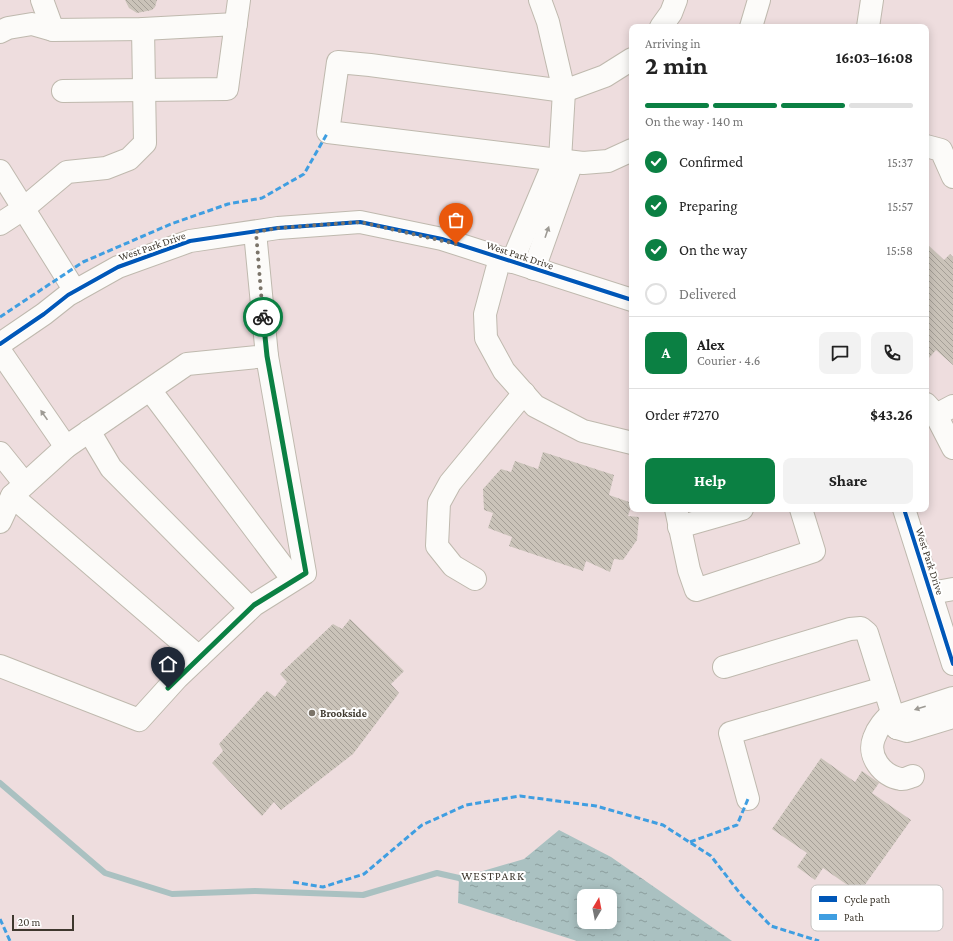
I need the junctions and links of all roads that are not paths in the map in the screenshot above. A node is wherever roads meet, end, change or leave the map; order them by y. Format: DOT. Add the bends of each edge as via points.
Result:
graph roads {
  1 [pos="42,0"];
  2 [pos="239,0"];
  3 [pos="540,0"];
  4 [pos="676,0"];
  5 [pos="759,0"];
  6 [pos="872,0"];
  7 [pos="236,24"];
  8 [pos="663,24"];
  9 [pos="752,24"];
  10 [pos="868,24"];
  11 [pos="144,29"];
  12 [pos="53,30"];
  13 [pos="0,32"];
  14 [pos="629,61"];
  15 [pos="145,90"];
  16 [pos="63,91"];
  17 [pos="564,91"];
  18 [pos="929,147"];
  19 [pos="629,151"];
  20 [pos="562,160"];
  21 [pos="0,171"];
  22 [pos="953,177"];
  23 [pos="23,209"];
  24 [pos="0,224"];
  25 [pos="256,232"];
  26 [pos="506,260"];
  27 [pos="534,269"];
  28 [pos="75,291"];
  29 [pos="629,299"];
  30 [pos="0,344"];
  31 [pos="0,352"];
  32 [pos="267,356"];
  33 [pos="150,390"];
  34 [pos="524,393"];
  35 [pos="938,408"];
  36 [pos="90,431"];
  37 [pos="629,443"];
  38 [pos="66,447"];
  39 [pos="953,448"];
  40 [pos="0,453"];
  41 [pos="19,490"];
  42 [pos="721,512"];
  43 [pos="802,512"];
  44 [pos="905,512"];
  45 [pos="678,518"];
  46 [pos="0,522"];
  47 [pos="474,579"];
  48 [pos="293,580"];
  49 [pos="953,589"];
  50 [pos="931,593"];
  51 [pos="250,608"];
  52 [pos="199,657"];
  53 [pos="953,664"];
  54 [pos="0,666"];
  55 [pos="724,667"];
  56 [pos="884,688"];
  57 [pos="953,698"];
  58 [pos="953,717"];
  59 [pos="895,721"];
  60 [pos="913,776"];
  61 [pos="748,798"];
  1 -- 12 [label="street"];
  2 -- 7 [label="street"];
  3 -- 17 [label="street" via="548,22"];
  4 -- 8 [label="street"];
  5 -- 9 [label="street"];
  6 -- 10 [label="street"];
  7 -- 11 [label="street"];
  7 -- 15 [label="street" via="227,89"];
  11 -- 12 [label="street"];
  11 -- 15 [label="street"];
  12 -- 13 [label="street" via="32,24"];
  14 -- 17 [label="street" via="605,76"];
  15 -- 16 [label="street"];
  15 -- 23 [label="street" via="145,143 131,158 106,168 67,172"];
  17 -- 20 [label="street"];
  17 -- 20 [label="street" via="338,62 328,132"];
  18 -- 22 [label="street" via="941,150"];
  19 -- 20 [label="street" via="608,161 583,163"];
  20 -- 26 [label="street"];
  27 -- 20 [label="street, one-way"];
  21 -- 23 [label="street"];
  23 -- 24 [label="street"];
  23 -- 28 [label="street"];
  25 -- 26 [label="street, West Park Drive" via="360,222 442,239"];
  25 -- 28 [label="street, West Park Drive" via="190,242 118,267"];
  25 -- 32 [label="street"];
  26 -- 27 [label="street, West Park Drive"];
  26 -- 34 [label="street" via="485,314 486,338 504,371"];
  27 -- 29 [label="street, West Park Drive"];
  28 -- 30 [label="street, West Park Drive"];
  38 -- 31 [label="street, one-way"];
  32 -- 33 [label="street" via="187,364"];
  32 -- 48 [label="street" via="306,573"];
  33 -- 36 [label="street"];
  33 -- 48 [label="street"];
  34 -- 37 [label="street" via="535,406 583,431"];
  34 -- 47 [label="street" via="450,483 439,503 438,546 453,566"];
  35 -- 39 [label="street"];
  36 -- 38 [label="street"];
  36 -- 51 [label="street" via="111,468"];
  38 -- 41 [label="street"];
  40 -- 41 [label="street"];
  41 -- 46 [label="street"];
  41 -- 52 [label="street"];
  42 -- 45 [label="street"];
  43 -- 45 [label="street" via="814,551 696,590"];
  44 -- 50 [label="street, West Park Drive"];
  48 -- 51 [label="street"];
  49 -- 50 [label="street"];
  50 -- 53 [label="street, West Park Drive"];
  51 -- 52 [label="street"];
  52 -- 54 [label="street" via="139,720"];
  55 -- 56 [label="street" via="850,629 861,628 867,633"];
  56 -- 59 [label="street"];
  56 -- 61 [label="street" via="730,733"];
  57 -- 59 [label="street, one-way" via="901,715"];
  58 -- 59 [label="street" via="907,732"];
  59 -- 60 [label="street" via="880,725 873,740 874,755 879,767 887,775 902,780"];
}
